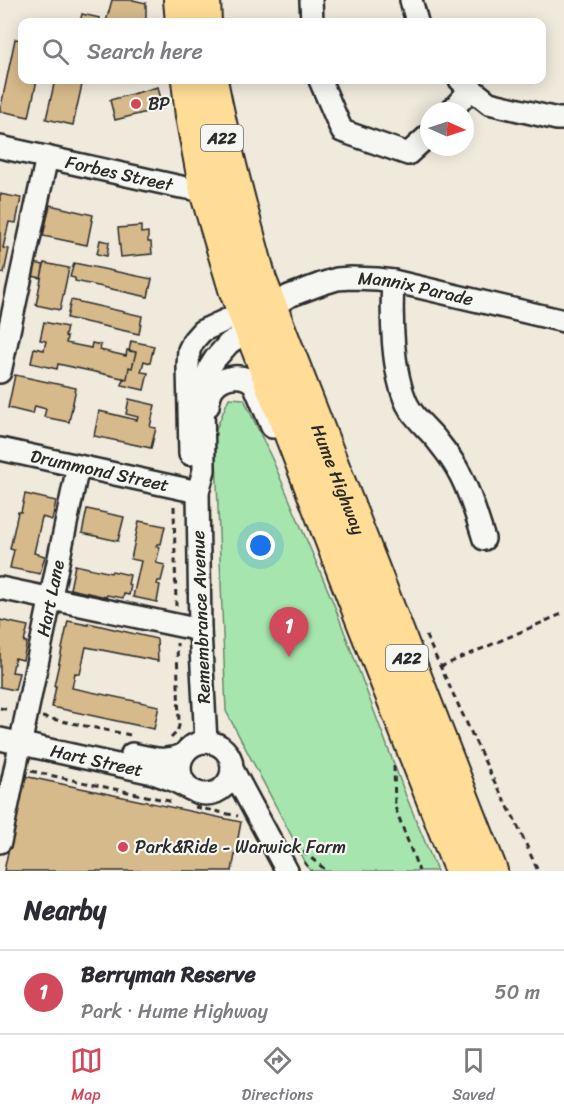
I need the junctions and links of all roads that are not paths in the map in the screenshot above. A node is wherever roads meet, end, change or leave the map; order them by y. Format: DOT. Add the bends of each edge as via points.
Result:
graph roads {
  1 [pos="180,0"];
  2 [pos="204,0"];
  3 [pos="310,0"];
  4 [pos="411,0"];
  5 [pos="182,18"];
  6 [pos="205,18"];
  7 [pos="312,18"];
  8 [pos="416,18"];
  9 [pos="188,84"];
  10 [pos="212,84"];
  11 [pos="322,84"];
  12 [pos="466,84"];
  13 [pos="456,102"];
  14 [pos="564,120"];
  15 [pos="420,143"];
  16 [pos="0,147"];
  17 [pos="47,157"];
  18 [pos="206,191"];
  19 [pos="237,196"];
  20 [pos="393,282"];
  21 [pos="255,316"];
  22 [pos="564,321"];
  23 [pos="0,372"];
  24 [pos="204,436"];
  25 [pos="293,439"];
  26 [pos="0,449"];
  27 [pos="78,466"];
  28 [pos="198,492"];
  29 [pos="484,538"];
  30 [pos="0,588"];
  31 [pos="50,598"];
  32 [pos="200,630"];
  33 [pos="0,725"];
  34 [pos="17,731"];
  35 [pos="213,736"];
  36 [pos="183,755"];
  37 [pos="237,763"];
  38 [pos="211,794"];
  39 [pos="184,799"];
  40 [pos="0,842"];
  41 [pos="273,871"];
  42 [pos="287,871"];
  43 [pos="461,871"];
  44 [pos="491,871"];
  1 -- 5 [label="highway"];
  2 -- 6 [label="highway"];
  3 -- 7 [label="street"];
  4 -- 8 [label="street"];
  9 -- 18 [label="highway, Hume Highway / A22"];
  10 -- 19 [label="highway, Hume Highway / A22"];
  11 -- 15 [label="street" via="342,131 408,154"];
  12 -- 13 [label="street"];
  12 -- 14 [label="street" via="489,104"];
  16 -- 17 [label="street, Forbes Street"];
  17 -- 18 [label="street, Forbes Street"];
  17 -- 23 [label="street"];
  18 -- 19 [label="street, Forbes Street"];
  18 -- 21 [label="highway, Hume Highway / A22" via="235,289"];
  19 -- 21 [label="highway, Hume Highway / A22" via="261,280"];
  20 -- 21 [label="street, Mannix Parade" via="337,279 289,296"];
  20 -- 22 [label="street, Mannix Parade"];
  20 -- 29 [label="street" via="395,359 403,393 413,414 455,465"];
  21 -- 24 [label="street, Remembrance Avenue" via="210,367 203,396"];
  21 -- 25 [label="highway, Hume Highway / A22"];
  21 -- 28 [label="street, Remembrance Avenue" via="202,331 189,350 190,470"];
  21 -- 44 [label="highway, Hume Highway / A22"];
  24 -- 25 [label="street, Remembrance Avenue" via="213,387 239,376 254,384 273,429"];
  24 -- 28 [label="street, Remembrance Avenue" via="204,470"];
  25 -- 43 [label="highway, Hume Highway / A22"];
  26 -- 27 [label="street, Drummond Street"];
  27 -- 28 [label="street, Drummond Street"];
  27 -- 31 [label="street, Hart Lane"];
  28 -- 32 [label="street, Remembrance Avenue"];
  30 -- 31 [label="street"];
  31 -- 32 [label="street"];
  31 -- 34 [label="street, Hart Lane"];
  32 -- 35 [label="street, Remembrance Avenue"];
  33 -- 34 [label="street, Hart Street"];
  34 -- 36 [label="street, Hart Street" via="156,759"];
  34 -- 39 [label="street, Hart Street" via="153,772 175,781"];
  34 -- 40 [label="street, Hart Lane"];
  35 -- 36 [label="street"];
  35 -- 37 [label="street" via="214,743"];
  36 -- 39 [label="street" via="180,762"];
  37 -- 38 [label="street" via="226,785"];
  37 -- 42 [label="street"];
  38 -- 39 [label="street, Hart Street"];
  38 -- 41 [label="street, Hart Street" via="242,805"];
}
